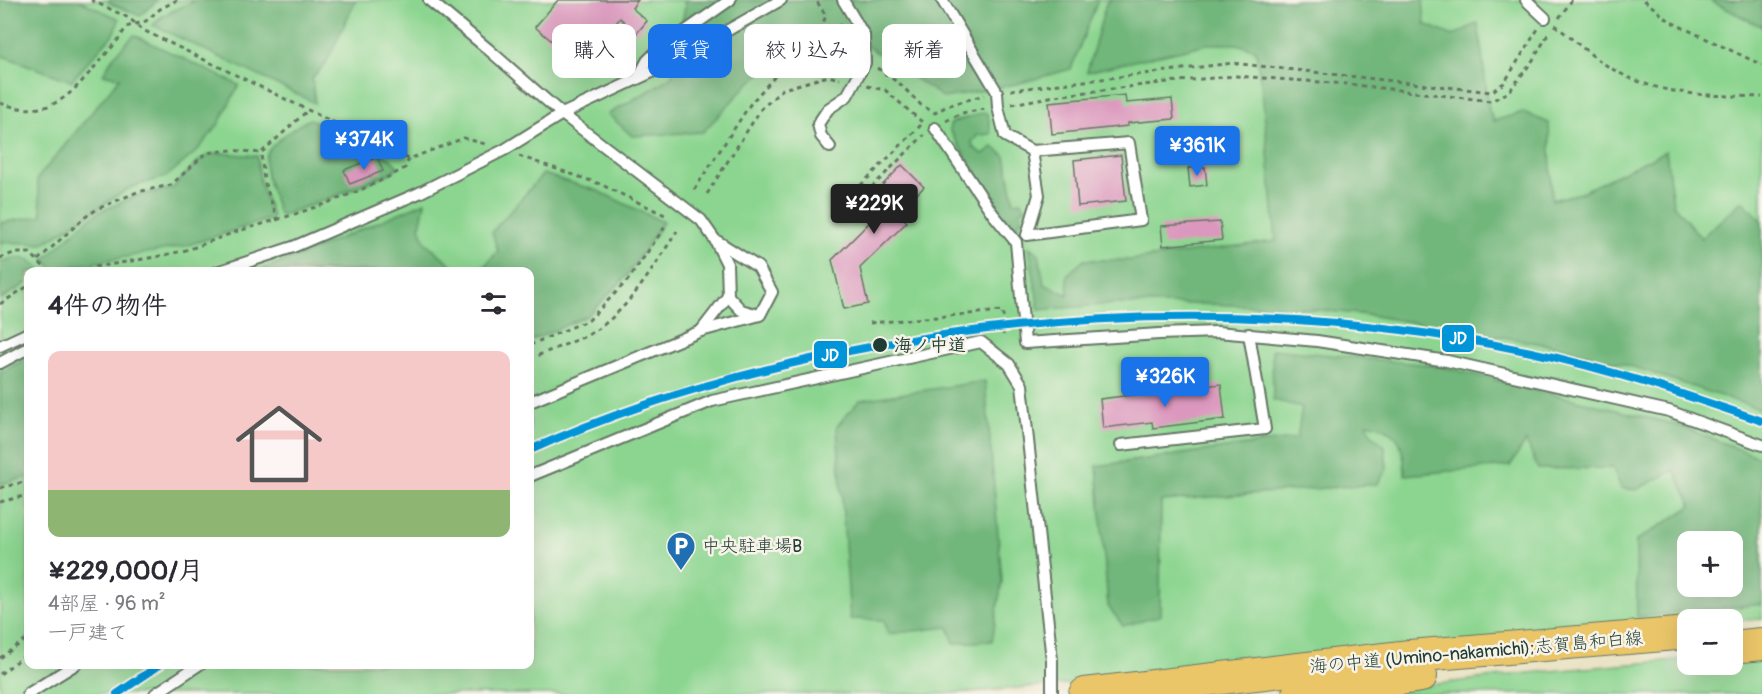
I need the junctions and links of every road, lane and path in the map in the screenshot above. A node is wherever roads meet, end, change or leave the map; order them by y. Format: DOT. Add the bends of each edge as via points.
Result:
graph roads {
  1 [pos="91,0"];
  2 [pos="177,0"];
  3 [pos="429,0"];
  4 [pos="730,0"];
  5 [pos="782,0"];
  6 [pos="816,0"];
  7 [pos="843,0"];
  8 [pos="942,0"];
  9 [pos="1526,0"];
  10 [pos="1572,0"];
  11 [pos="1644,0"];
  12 [pos="106,1"];
  13 [pos="103,6"];
  14 [pos="1545,18"];
  15 [pos="136,24"];
  16 [pos="823,24"];
  17 [pos="1554,25"];
  18 [pos="812,50"];
  19 [pos="1762,65"];
  20 [pos="773,78"];
  21 [pos="638,79"];
  22 [pos="851,82"];
  23 [pos="862,84"];
  24 [pos="997,92"];
  25 [pos="1762,97"];
  26 [pos="0,103"];
  27 [pos="921,105"];
  28 [pos="947,106"];
  29 [pos="998,107"];
  30 [pos="307,111"];
  31 [pos="935,113"];
  32 [pos="562,114"];
  33 [pos="930,114"];
  34 [pos="945,121"];
  35 [pos="933,125"];
  36 [pos="830,147"];
  37 [pos="504,150"];
  38 [pos="1032,151"];
  39 [pos="261,153"];
  40 [pos="408,159"];
  41 [pos="694,190"];
  42 [pos="707,194"];
  43 [pos="667,216"];
  44 [pos="278,221"];
  45 [pos="667,224"];
  46 [pos="677,231"];
  47 [pos="1027,235"];
  48 [pos="715,240"];
  49 [pos="1016,242"];
  50 [pos="0,258"];
  51 [pos="38,260"];
  52 [pos="44,267"];
  53 [pos="95,267"];
  54 [pos="232,267"];
  55 [pos="24,289"];
  56 [pos="728,296"];
  57 [pos="0,304"];
  58 [pos="760,315"];
  59 [pos="870,323"];
  60 [pos="701,331"];
  61 [pos="1003,334"];
  62 [pos="1249,334"];
  63 [pos="24,335"];
  64 [pos="534,343"];
  65 [pos="0,346"];
  66 [pos="24,350"];
  67 [pos="534,357"];
  68 [pos="0,363"];
  69 [pos="534,400"];
  70 [pos="1121,445"];
  71 [pos="1762,445"];
  72 [pos="534,474"];
  73 [pos="24,481"];
  74 [pos="0,488"];
  75 [pos="24,496"];
  76 [pos="0,502"];
  77 [pos="1762,627"];
  78 [pos="1743,628"];
  79 [pos="1677,634"];
  80 [pos="24,641"];
  81 [pos="1762,644"];
  82 [pos="1743,646"];
  83 [pos="1677,652"];
  84 [pos="24,656"];
  85 [pos="0,658"];
  86 [pos="68,669"];
  87 [pos="192,669"];
  88 [pos="0,674"];
  89 [pos="28,694"];
  90 [pos="155,694"];
  91 [pos="1052,694"];
  92 [pos="1085,694"];
  93 [pos="1298,694"];
  1 -- 13 [label="path"];
  2 -- 15 [label="path"];
  3 -- 32 [label="lane"];
  4 -- 21 [label="lane" via="657,51"];
  5 -- 21 [label="lane"];
  6 -- 16 [label="path" via="826,16"];
  7 -- 36 [label="lane" via="864,35 865,63 847,96 828,109 818,124"];
  8 -- 24 [label="lane"];
  9 -- 14 [label="lane"];
  10 -- 17 [label="path"];
  11 -- 19 [label="path" via="1671,22"];
  12 -- 13 [label="path"];
  13 -- 15 [label="path"];
  14 -- 24 [label="path" via="1504,82 1491,92 1233,63"];
  15 -- 26 [label="path" via="126,27 121,38 60,102 42,108 16,108"];
  15 -- 30 [label="path"];
  17 -- 25 [label="path" via="1614,69 1649,85 1685,94"];
  17 -- 29 [label="path" via="1509,92 1491,101 1236,76 1054,96"];
  18 -- 18 [label="path" via="821,47 830,51 833,61 829,70 819,73 811,69 807,60"];
  20 -- 41 [label="path" via="751,103"];
  21 -- 32 [label="lane"];
  22 -- 42 [label="path" via="828,76 783,89 761,109"];
  23 -- 35 [label="path" via="885,90 922,123 852,194 858,201"];
  24 -- 28 [label="path"];
  24 -- 29 [label="lane"];
  27 -- 33 [label="path"];
  28 -- 31 [label="path"];
  28 -- 35 [label="path"];
  29 -- 34 [label="path" via="962,113"];
  29 -- 38 [label="lane" via="1005,136"];
  30 -- 39 [label="path"];
  30 -- 40 [label="path"];
  32 -- 37 [label="lane"];
  32 -- 48 [label="lane" via="701,220"];
  35 -- 49 [label="lane"];
  37 -- 40 [label="path" via="464,138"];
  37 -- 43 [label="path" via="600,184"];
  37 -- 54 [label="lane" via="419,193 292,247"];
  38 -- 47 [label="lane" via="1039,195"];
  38 -- 47 [label="lane" via="1128,142 1141,220"];
  39 -- 44 [label="path" via="264,182"];
  39 -- 51 [label="path" via="206,153 171,185 137,192 98,209"];
  40 -- 44 [label="path" via="405,168 392,176"];
  44 -- 53 [label="path" via="186,250"];
  45 -- 64 [label="path" via="628,280 589,320"];
  46 -- 67 [label="path" via="639,288 610,319 596,330"];
  47 -- 49 [label="lane"];
  48 -- 56 [label="lane" via="728,264"];
  48 -- 58 [label="lane" via="758,267 772,292"];
  49 -- 62 [label="lane" via="1025,344 1159,334"];
  50 -- 51 [label="path" via="30,253"];
  51 -- 52 [label="path"];
  55 -- 57 [label="path"];
  56 -- 58 [label="lane" via="741,310"];
  56 -- 60 [label="lane"];
  58 -- 60 [label="lane"];
  59 -- 61 [label="path" via="1002,311"];
  60 -- 69 [label="lane"];
  62 -- 70 [label="lane" via="1265,429"];
  62 -- 71 [label="lane" via="1480,368 1669,411"];
  63 -- 65 [label="lane"];
  66 -- 68 [label="lane"];
  72 -- 91 [label="lane" via="712,401 981,342 1009,364 1022,385 1052,660"];
  73 -- 74 [label="path"];
  75 -- 76 [label="path"];
  77 -- 78 [label="main road"];
  79 -- 92 [label="main road, 海の中道 (Umino-nakamichi);志賀島和白線" via="1410,656"];
  80 -- 85 [label="path"];
  81 -- 82 [label="main road"];
  83 -- 93 [label="main road, 海の中道 (Umino-nakamichi);志賀島和白線" via="1409,677"];
  84 -- 88 [label="path"];
  86 -- 89 [label="lane"];
  87 -- 90 [label="lane"];
}
